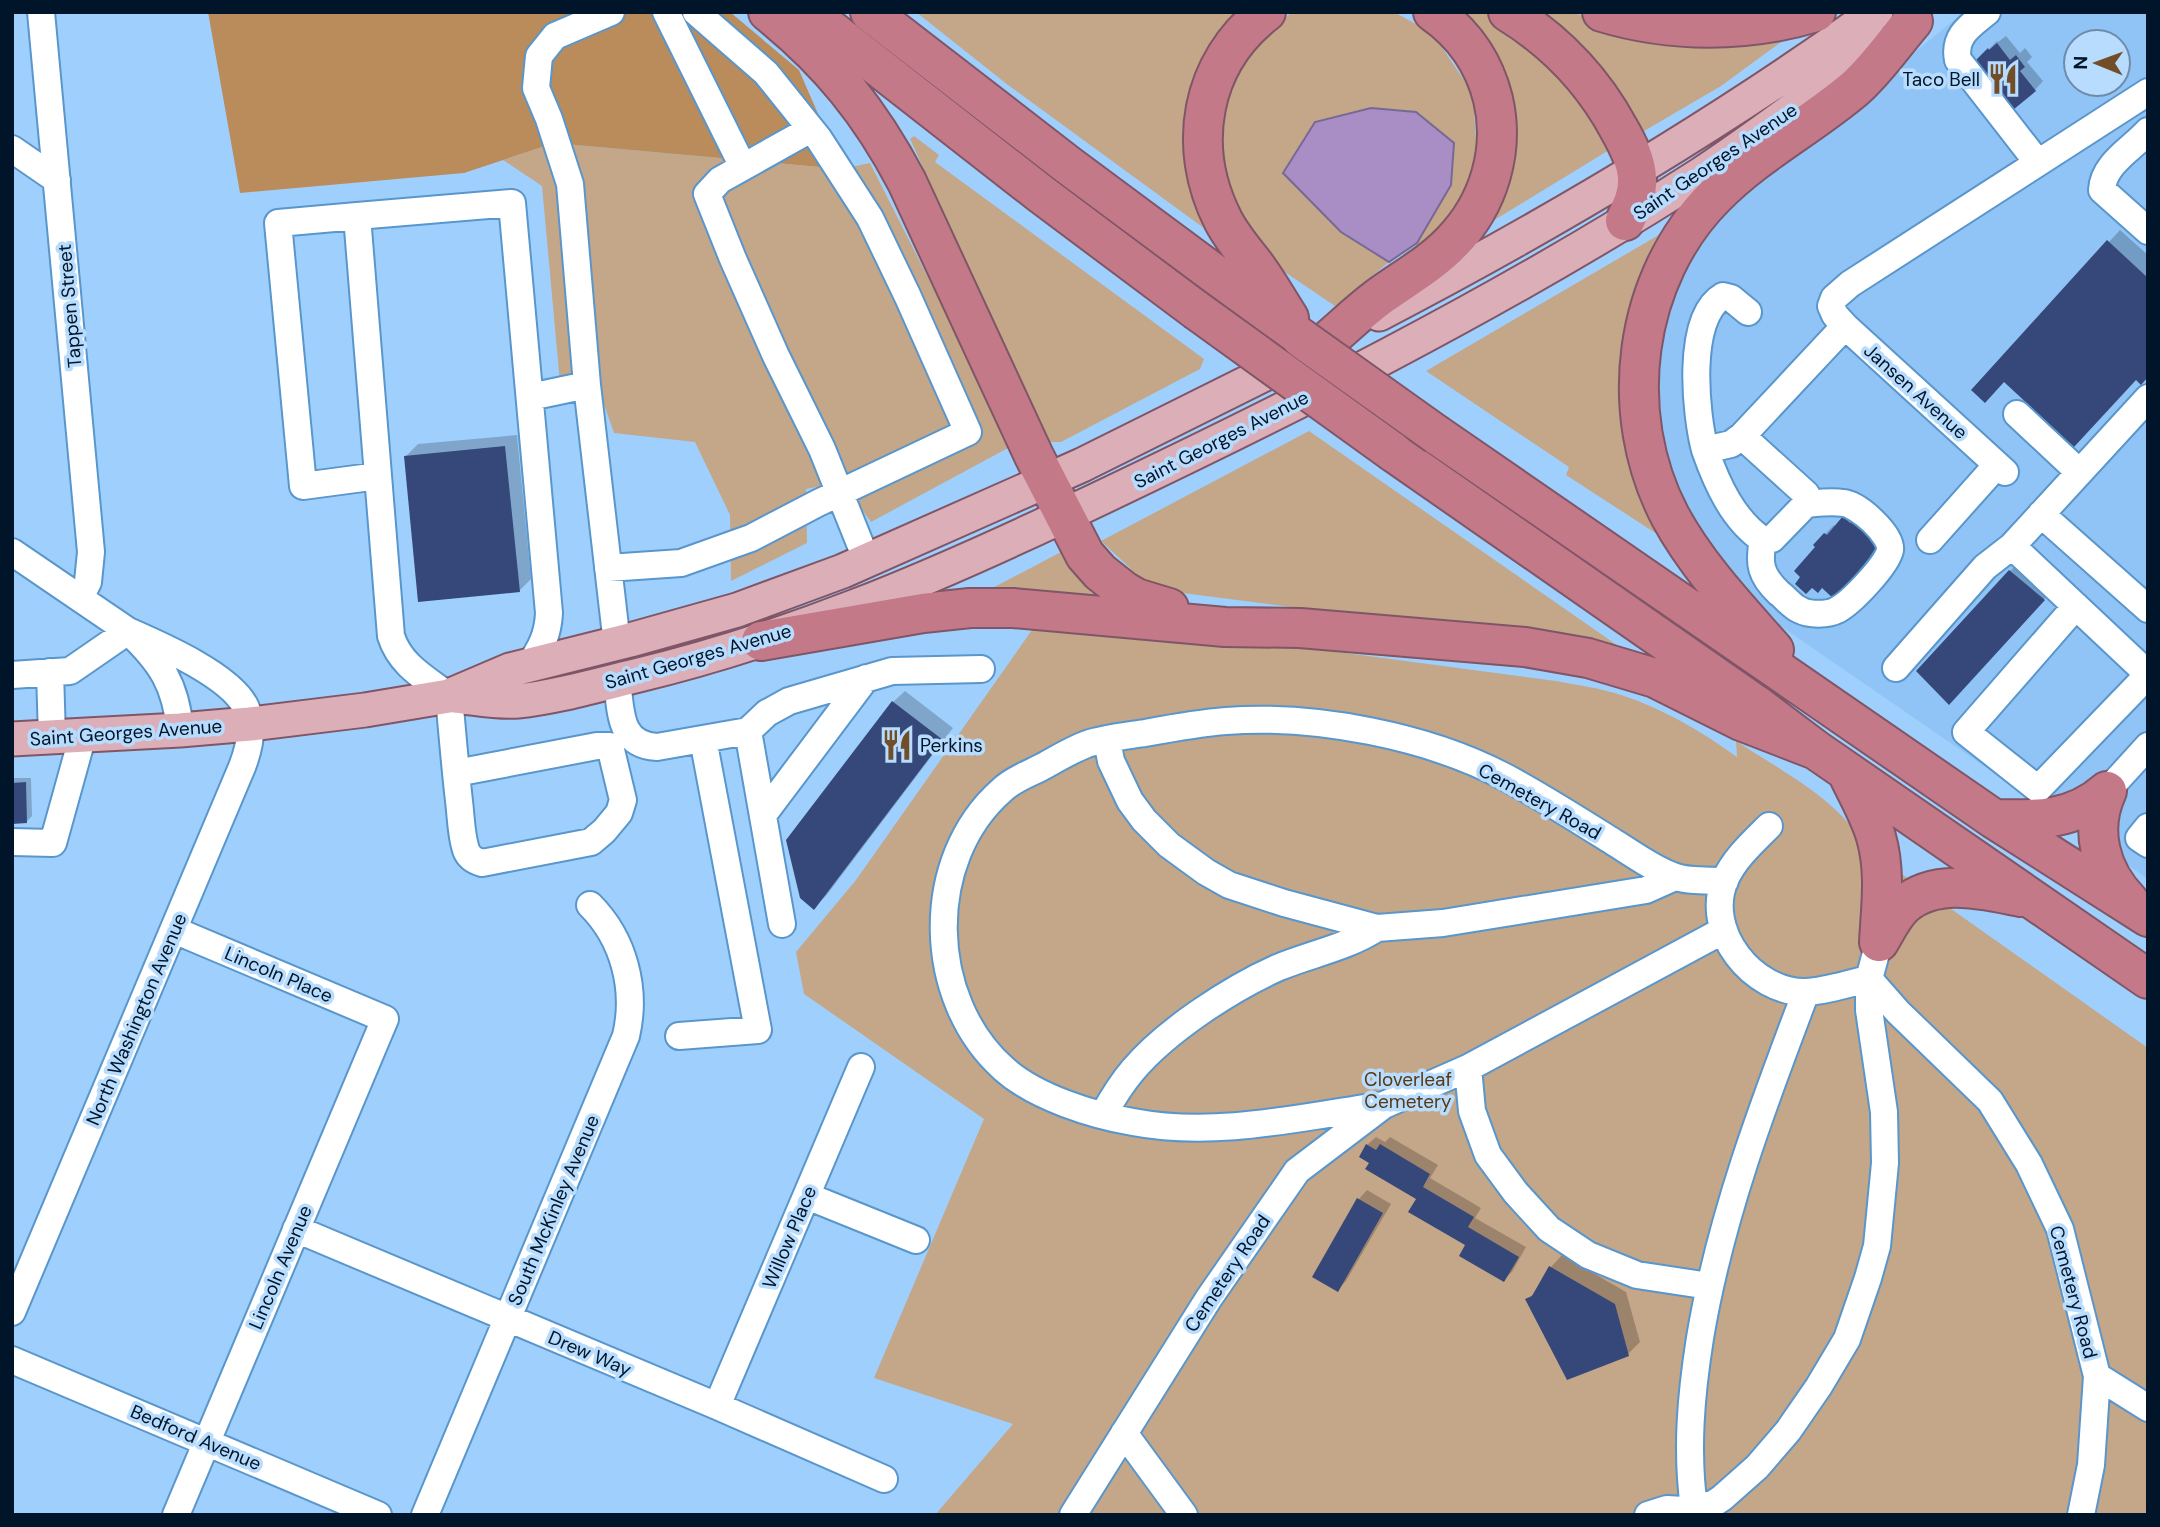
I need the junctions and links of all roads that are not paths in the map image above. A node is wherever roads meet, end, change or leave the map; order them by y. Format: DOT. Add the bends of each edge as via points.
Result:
graph roads {
  1 [pos="41,12"];
  2 [pos="611,12"];
  3 [pos="666,12"];
  4 [pos="696,12"];
  5 [pos="768,12"];
  6 [pos="808,12"];
  7 [pos="870,12"];
  8 [pos="1266,12"];
  9 [pos="1433,12"];
  10 [pos="1508,12"];
  11 [pos="1602,12"];
  12 [pos="1816,12"];
  13 [pos="1876,12"];
  14 [pos="1987,12"];
  15 [pos="1917,16"];
  16 [pos="719,32"];
  17 [pos="695,74"];
  18 [pos="2148,92"];
  19 [pos="2104,120"];
  20 [pos="811,129"];
  21 [pos="2142,146"];
  22 [pos="12,149"];
  23 [pos="2038,163"];
  24 [pos="743,167"];
  25 [pos="1636,169"];
  26 [pos="57,180"];
  27 [pos="357,216"];
  28 [pos="1625,221"];
  29 [pos="2148,231"];
  30 [pos="1245,277"];
  31 [pos="1748,312"];
  32 [pos="1838,316"];
  33 [pos="1313,340"];
  34 [pos="587,385"];
  35 [pos="530,397"];
  36 [pos="2148,398"];
  37 [pos="2017,414"];
  38 [pos="1742,436"];
  39 [pos="1705,450"];
  40 [pos="2079,472"];
  41 [pos="378,477"];
  42 [pos="1046,481"];
  43 [pos="838,493"];
  44 [pos="998,503"];
  45 [pos="1805,504"];
  46 [pos="2041,514"];
  47 [pos="1063,515"];
  48 [pos="1763,540"];
  49 [pos="1930,540"];
  50 [pos="2012,545"];
  51 [pos="12,552"];
  52 [pos="974,558"];
  53 [pos="867,561"];
  54 [pos="608,568"];
  55 [pos="80,598"];
  56 [pos="2076,606"];
  57 [pos="2148,609"];
  58 [pos="1300,628"];
  59 [pos="128,631"];
  60 [pos="761,641"];
  61 [pos="617,644"];
  62 [pos="529,666"];
  63 [pos="1896,668"];
  64 [pos="981,669"];
  65 [pos="50,672"];
  66 [pos="2148,674"];
  67 [pos="12,675"];
  68 [pos="866,678"];
  69 [pos="617,680"];
  70 [pos="1812,694"];
  71 [pos="449,695"];
  72 [pos="250,724"];
  73 [pos="180,730"];
  74 [pos="748,731"];
  75 [pos="67,736"];
  76 [pos="12,739"];
  77 [pos="703,739"];
  78 [pos="1107,740"];
  79 [pos="620,741"];
  80 [pos="2148,746"];
  81 [pos="1831,761"];
  82 [pos="456,773"];
  83 [pos="2108,791"];
  84 [pos="763,815"];
  85 [pos="1994,819"];
  86 [pos="1769,826"];
  87 [pos="2148,827"];
  88 [pos="12,842"];
  89 [pos="2148,844"];
  90 [pos="1675,877"];
  91 [pos="1725,881"];
  92 [pos="2031,898"];
  93 [pos="590,905"];
  94 [pos="1309,910"];
  95 [pos="2147,916"];
  96 [pos="782,925"];
  97 [pos="1377,928"];
  98 [pos="174,930"];
  99 [pos="1724,930"];
  100 [pos="1879,942"];
  101 [pos="1310,956"];
  102 [pos="1869,979"];
  103 [pos="2148,979"];
  104 [pos="1806,992"];
  105 [pos="385,1019"];
  106 [pos="679,1035"];
  107 [pos="861,1067"];
  108 [pos="1468,1068"];
  109 [pos="1384,1105"];
  110 [pos="1103,1115"];
  111 [pos="807,1196"];
  112 [pos="296,1229"];
  113 [pos="916,1240"];
  114 [pos="1709,1286"];
  115 [pos="12,1312"];
  116 [pos="508,1319"];
  117 [pos="12,1360"];
  118 [pos="2097,1376"];
  119 [pos="718,1406"];
  120 [pos="2148,1408"];
  121 [pos="1124,1433"];
  122 [pos="207,1441"];
  123 [pos="884,1479"];
  124 [pos="1688,1512"];
  125 [pos="176,1515"];
  126 [pos="378,1515"];
  127 [pos="425,1515"];
  128 [pos="1073,1515"];
  129 [pos="1184,1515"];
  130 [pos="1648,1515"];
  131 [pos="2081,1515"];
  1 -- 26 [label="street, Tappen Street"];
  2 -- 34 [label="street" via="555,36 539,56 536,88 570,184"];
  3 -- 17 [label="street"];
  4 -- 16 [label="street"];
  5 -- 42 [label="highway" via="833,71 885,141"];
  6 -- 81 [label="highway, bridge" via="1196,310"];
  7 -- 30 [label="highway" via="1068,165"];
  8 -- 30 [label="highway" via="1233,43 1212,82 1204,113 1207,177 1217,207 1240,247"];
  9 -- 33 [label="highway" via="1470,47 1491,90 1497,137 1488,186 1451,243"];
  10 -- 25 [label="highway" via="1545,38 1584,76 1612,116"];
  11 -- 12 [label="highway" via="1648,23 1705,28 1763,24"];
  13 -- 25 [label="main road, Saint Georges Avenue" via="1798,68"];
  14 -- 23 [label="street" via="1960,36 1958,60"];
  15 -- 28 [label="main road, Saint Georges Avenue" via="1758,136"];
  15 -- 70 [label="highway" via="1855,88 1747,166 1692,222 1657,284 1640,352 1644,439 1670,516 1715,582"];
  16 -- 17 [label="street" via="704,51"];
  16 -- 20 [label="street" via="766,74"];
  17 -- 24 [label="street"];
  18 -- 19 [label="street"];
  19 -- 21 [label="street"];
  19 -- 23 [label="street"];
  20 -- 24 [label="street"];
  20 -- 43 [label="street" via="870,218 968,432"];
  21 -- 29 [label="street" via="2107,172 2102,190"];
  22 -- 26 [label="street"];
  23 -- 32 [label="street" via="1850,284 1834,298"];
  24 -- 43 [label="street" via="707,194"];
  25 -- 28 [label="highway" via="1637,188"];
  25 -- 33 [label="main road, Saint Georges Avenue" via="1448,277"];
  26 -- 55 [label="street, Tappen Street" via="91,552 89,582"];
  27 -- 35 [label="street" via="512,203"];
  27 -- 41 [label="street"];
  27 -- 41 [label="street" via="278,223 303,486"];
  28 -- 47 [label="main road, Saint Georges Avenue" via="1349,374"];
  30 -- 33 [label="highway"];
  31 -- 39 [label="street" via="1723,296 1713,305 1703,328 1696,388"];
  32 -- 38 [label="street"];
  32 -- 49 [label="street, Jansen Avenue" via="2001,468"];
  33 -- 42 [label="main road, Saint Georges Avenue" via="1263,377"];
  33 -- 70 [label="highway, bridge" via="1437,435"];
  34 -- 35 [label="street"];
  34 -- 54 [label="street"];
  35 -- 62 [label="street" via="549,613 548,632"];
  36 -- 40 [label="street"];
  37 -- 40 [label="street"];
  38 -- 39 [label="street" via="1731,444"];
  38 -- 45 [label="street" via="1806,494"];
  39 -- 48 [label="street" via="1731,507"];
  40 -- 46 [label="street"];
  41 -- 71 [label="street" via="395,649 406,664"];
  42 -- 44 [label="main road, Saint Georges Avenue"];
  42 -- 47 [label="highway"];
  43 -- 53 [label="street"];
  43 -- 54 [label="street" via="751,538 681,563"];
  44 -- 52 [label="main road" via="997,530"];
  44 -- 53 [label="main road, Saint Georges Avenue"];
  45 -- 48 [label="street" via="1772,538"];
  45 -- 48 [label="street" via="1847,503 1887,537 1886,561 1844,605 1831,613 1799,610 1767,581 1760,555"];
  46 -- 50 [label="street"];
  46 -- 57 [label="street"];
  47 -- 52 [label="main road, Saint Georges Avenue"];
  47 -- 58 [label="highway" via="1093,565 1136,598 1180,610"];
  50 -- 56 [label="street"];
  50 -- 63 [label="street" via="1985,567"];
  51 -- 55 [label="street"];
  52 -- 60 [label="main road, Saint Georges Avenue"];
  53 -- 61 [label="main road, Saint Georges Avenue" via="767,600"];
  54 -- 61 [label="street"];
  55 -- 59 [label="street"];
  56 -- 66 [label="street"];
  56 -- 66 [label="street" via="1966,732 2038,789"];
  58 -- 60 [label="highway" via="1225,627 991,608 950,609"];
  58 -- 81 [label="highway" via="1525,647 1588,658 1655,678"];
  59 -- 65 [label="street" via="70,671"];
  59 -- 72 [label="street" via="172,651 234,691 246,706"];
  59 -- 73 [label="street" via="170,681"];
  60 -- 69 [label="main road, Saint Georges Avenue"];
  61 -- 62 [label="main road, Saint Georges Avenue"];
  62 -- 71 [label="main road, Saint Georges Avenue"];
  64 -- 68 [label="street" via="892,671"];
  65 -- 67 [label="street"];
  65 -- 75 [label="street"];
  68 -- 74 [label="street" via="789,701"];
  68 -- 84 [label="street"];
  69 -- 71 [label="main road, Saint Georges Avenue" via="516,701"];
  69 -- 79 [label="street" via="624,723"];
  70 -- 85 [label="highway"];
  71 -- 72 [label="main road, Saint Georges Avenue"];
  71 -- 82 [label="street"];
  72 -- 73 [label="main road, Saint Georges Avenue"];
  72 -- 98 [label="street, North Washington Avenue" via="246,757"];
  73 -- 75 [label="main road, Saint Georges Avenue"];
  74 -- 77 [label="street"];
  74 -- 84 [label="street"];
  75 -- 76 [label="main road, Saint Georges Avenue"];
  75 -- 88 [label="street" via="52,844"];
  77 -- 79 [label="street" via="657,747"];
  77 -- 106 [label="street" via="758,1030"];
  78 -- 90 [label="street, Cemetery Road" via="1224,721 1268,719 1329,724 1399,738 1504,776"];
  78 -- 94 [label="street, Cemetery Road" via="1111,761 1130,801 1169,845 1229,885"];
  78 -- 110 [label="street, Cemetery Road" via="1087,744 1003,789 978,816 952,869 944,919 944,953 952,990 963,1018 983,1045 1022,1082"];
  79 -- 82 [label="street"];
  79 -- 82 [label="street" via="623,800 619,813 591,842 474,861 463,840"];
  80 -- 83 [label="street"];
  81 -- 92 [label="highway"];
  81 -- 100 [label="highway" via="1870,821 1880,853"];
  83 -- 85 [label="highway" via="2065,816"];
  83 -- 95 [label="highway" via="2098,823 2102,858 2114,883"];
  84 -- 96 [label="street"];
  85 -- 95 [label="highway"];
  86 -- 91 [label="street" via="1742,854"];
  87 -- 89 [label="street" via="2139,838"];
  90 -- 91 [label="street, Cemetery Road"];
  90 -- 97 [label="street, Cemetery Road" via="1646,890 1443,923"];
  91 -- 99 [label="street"];
  92 -- 100 [label="highway" via="1963,888 1935,891 1904,906"];
  92 -- 103 [label="highway"];
  93 -- 116 [label="street, South McKinley Avenue" via="617,939 629,992 629,1022"];
  94 -- 97 [label="street, Cemetery Road"];
  94 -- 101 [label="street"];
  97 -- 101 [label="street, Cemetery Road" via="1356,941"];
  98 -- 105 [label="street, Lincoln Place"];
  98 -- 115 [label="street, North Washington Avenue"];
  99 -- 104 [label="street" via="1730,946 1752,971 1768,982"];
  99 -- 108 [label="street, Cemetery Road"];
  100 -- 102 [label="street"];
  101 -- 110 [label="street, Cemetery Road" via="1245,984 1175,1032 1132,1070"];
  102 -- 104 [label="street"];
  102 -- 118 [label="street, Cemetery Road" via="1990,1101 2029,1164 2060,1228"];
  102 -- 124 [label="street" via="1885,1163 1877,1246 1868,1278 1847,1339 1788,1431 1722,1498"];
  104 -- 114 [label="street" via="1734,1189"];
  105 -- 112 [label="street, Lincoln Avenue"];
  107 -- 111 [label="street, Willow Place"];
  108 -- 109 [label="street, Cemetery Road"];
  108 -- 114 [label="street" via="1472,1111 1488,1155 1549,1229 1588,1255 1637,1275"];
  109 -- 110 [label="street, Cemetery Road" via="1237,1127 1163,1126"];
  109 -- 121 [label="street, Cemetery Road" via="1297,1171"];
  111 -- 113 [label="street"];
  111 -- 119 [label="street, Willow Place"];
  112 -- 116 [label="street, Drew Way"];
  112 -- 122 [label="street, Lincoln Avenue"];
  114 -- 124 [label="street" via="1691,1397"];
  116 -- 119 [label="street, Drew Way"];
  116 -- 127 [label="street, South McKinley Avenue"];
  117 -- 122 [label="street, Bedford Avenue"];
  118 -- 120 [label="street, Cemetery Road"];
  118 -- 131 [label="street, Cemetery Road" via="2091,1465"];
  119 -- 123 [label="street, Drew Way"];
  121 -- 128 [label="street, Cemetery Road"];
  121 -- 129 [label="street"];
  122 -- 125 [label="street, Lincoln Avenue"];
  122 -- 126 [label="street, Bedford Avenue"];
  124 -- 130 [label="street" via="1667,1509"];
}
